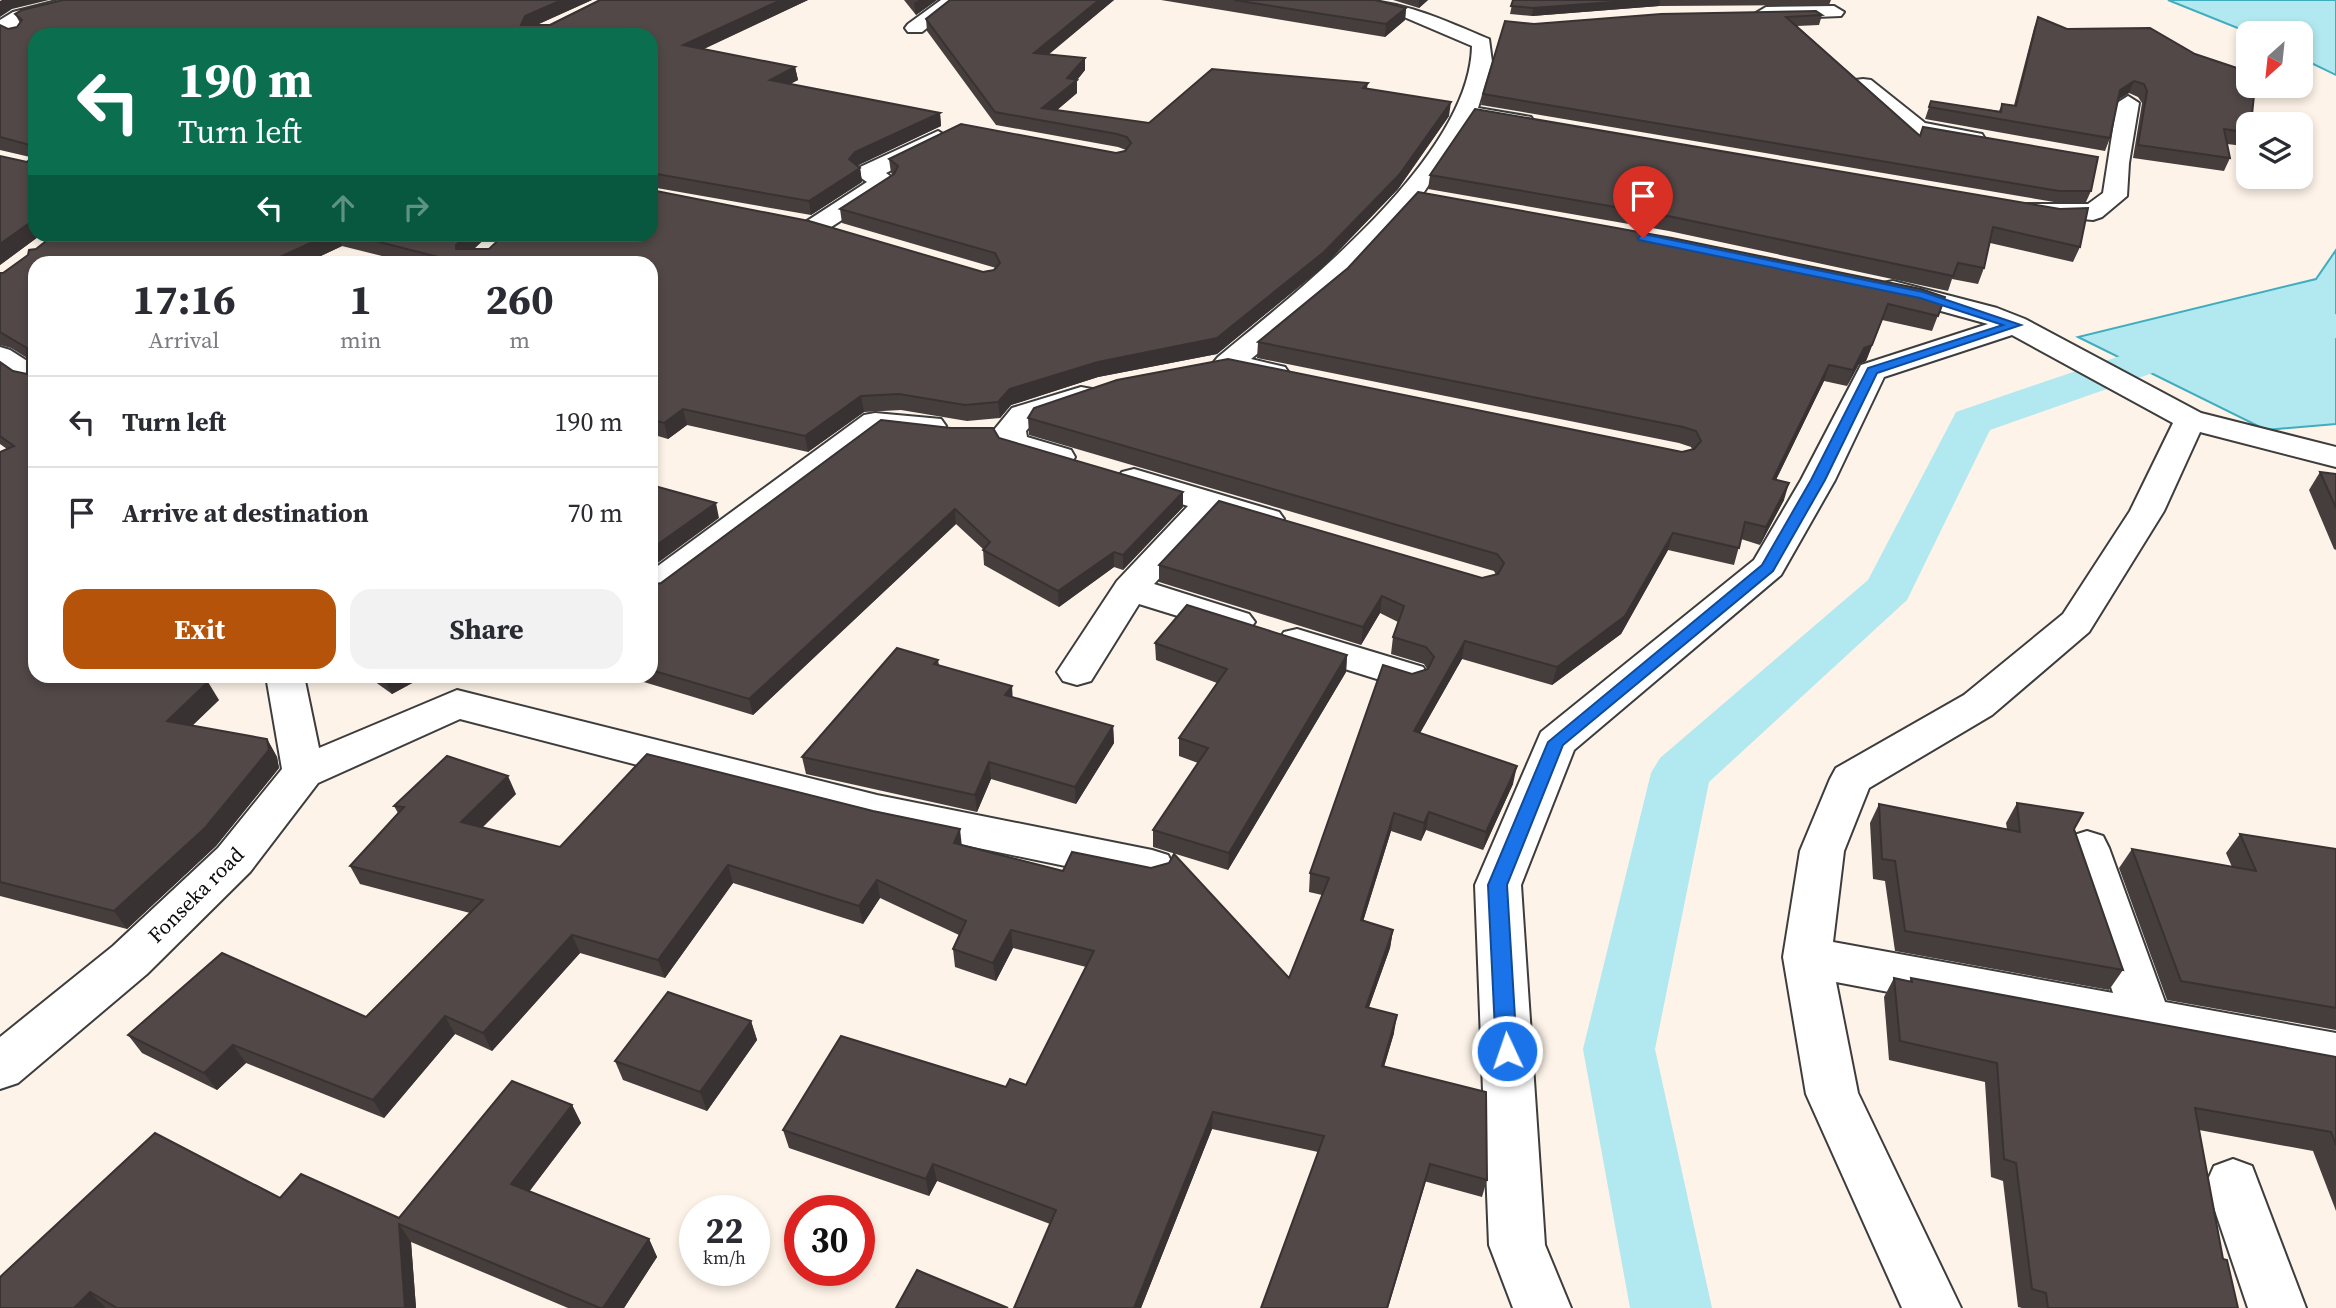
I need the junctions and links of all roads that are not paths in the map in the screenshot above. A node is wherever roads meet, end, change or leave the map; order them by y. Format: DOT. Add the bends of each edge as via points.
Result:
graph roads {
  1 [pos="82,0"];
  2 [pos="953,0"];
  3 [pos="1363,0"];
  4 [pos="1834,12"];
  5 [pos="1411,13"];
  6 [pos="1740,13"];
  7 [pos="1477,20"];
  8 [pos="915,29"];
  9 [pos="13,35"];
  10 [pos="1863,85"];
  11 [pos="2128,103"];
  12 [pos="1466,112"];
  13 [pos="1546,126"];
  14 [pos="958,128"];
  15 [pos="1998,143"];
  16 [pos="2090,159"];
  17 [pos="2117,163"];
  18 [pos="2013,206"];
  19 [pos="788,221"];
  20 [pos="816,226"];
  21 [pos="842,234"];
  22 [pos="1869,284"];
  23 [pos="2029,331"];
  24 [pos="0,356"];
  25 [pos="28,374"];
  26 [pos="1296,377"];
  27 [pos="1110,386"];
  28 [pos="2181,415"];
  29 [pos="1010,430"];
  30 [pos="2336,457"];
  31 [pos="1211,502"];
  32 [pos="1301,529"];
  33 [pos="658,582"];
  34 [pos="1130,589"];
  35 [pos="1077,672"];
  36 [pos="1409,676"];
  37 [pos="286,683"];
  38 [pos="303,772"];
  39 [pos="2087,848"];
  40 [pos="1152,867"];
  41 [pos="1807,957"];
  42 [pos="2147,1020"];
  43 [pos="2336,1055"];
  44 [pos="0,1067"];
  45 [pos="2233,1184"];
  46 [pos="1542,1308"];
  47 [pos="1932,1308"];
  48 [pos="2277,1308"];
  1 -- 9 [label="street" via="20,16 3,26"];
  2 -- 8 [label="street"];
  3 -- 5 [label="street"];
  4 -- 6 [label="street"];
  5 -- 7 [label="street"];
  5 -- 12 [label="street" via="1482,43 1482,62"];
  10 -- 15 [label="street" via="1918,129"];
  11 -- 17 [label="street"];
  12 -- 13 [label="street"];
  12 -- 26 [label="street" via="1423,199 1335,275 1215,366"];
  14 -- 20 [label="street" via="866,173 885,181"];
  16 -- 17 [label="street"];
  17 -- 18 [label="street" via="2115,196 2093,212 2054,213"];
  19 -- 20 [label="street"];
  20 -- 21 [label="street"];
  22 -- 23 [label="street" via="1923,295"];
  23 -- 28 [label="street"];
  23 -- 46 [label="street" via="1872,370 1818,480 1768,567 1556,742 1498,885 1517,1245"];
  24 -- 25 [label="street"];
  27 -- 29 [label="street" via="1023,415"];
  28 -- 30 [label="street"];
  28 -- 41 [label="street" via="2147,511 2076,623 1978,705 1851,779 1822,851"];
  29 -- 31 [label="street" via="1012,443"];
  29 -- 33 [label="street" via="970,433 875,422"];
  31 -- 32 [label="street"];
  31 -- 34 [label="street"];
  34 -- 35 [label="street"];
  34 -- 36 [label="street"];
  37 -- 38 [label="street"];
  38 -- 40 [label="street" via="457,705 877,811"];
  38 -- 44 [label="street, Fonseka road" via="234,860 130,960"];
  39 -- 42 [label="street"];
  41 -- 42 [label="street"];
  41 -- 47 [label="street" via="1832,1094"];
  42 -- 43 [label="street"];
  45 -- 48 [label="street"];
}
